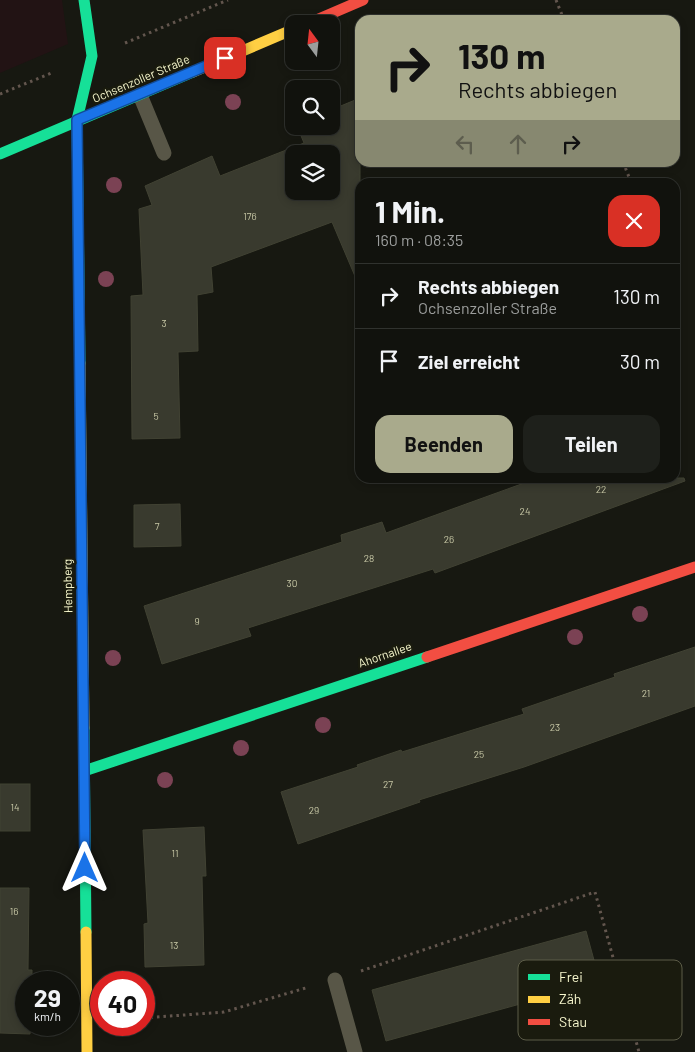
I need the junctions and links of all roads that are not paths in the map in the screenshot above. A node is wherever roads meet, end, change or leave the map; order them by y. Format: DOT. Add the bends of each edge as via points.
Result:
graph roads {
  1 [pos="84,0"];
  2 [pos="363,0"];
  3 [pos="328,15"];
  4 [pos="285,33"];
  5 [pos="140,95"];
  6 [pos="77,120"];
  7 [pos="164,153"];
  8 [pos="0,154"];
  9 [pos="695,567"];
  10 [pos="84,771"];
  11 [pos="335,980"];
  12 [pos="86,1052"];
  13 [pos="355,1052"];
  1 -- 6 [label="street, Hempberg" via="92,56"];
  2 -- 3 [label="street"];
  4 -- 5 [label="street, Ochsenzoller Straße"];
  5 -- 6 [label="street, Ochsenzoller Straße"];
  5 -- 7 [label="lane"];
  6 -- 8 [label="street, Ochsenzoller Straße"];
  6 -- 10 [label="street, Hempberg"];
  9 -- 10 [label="street, Ahornallee"];
  10 -- 12 [label="street, Hempberg"];
  11 -- 13 [label="lane"];
}
